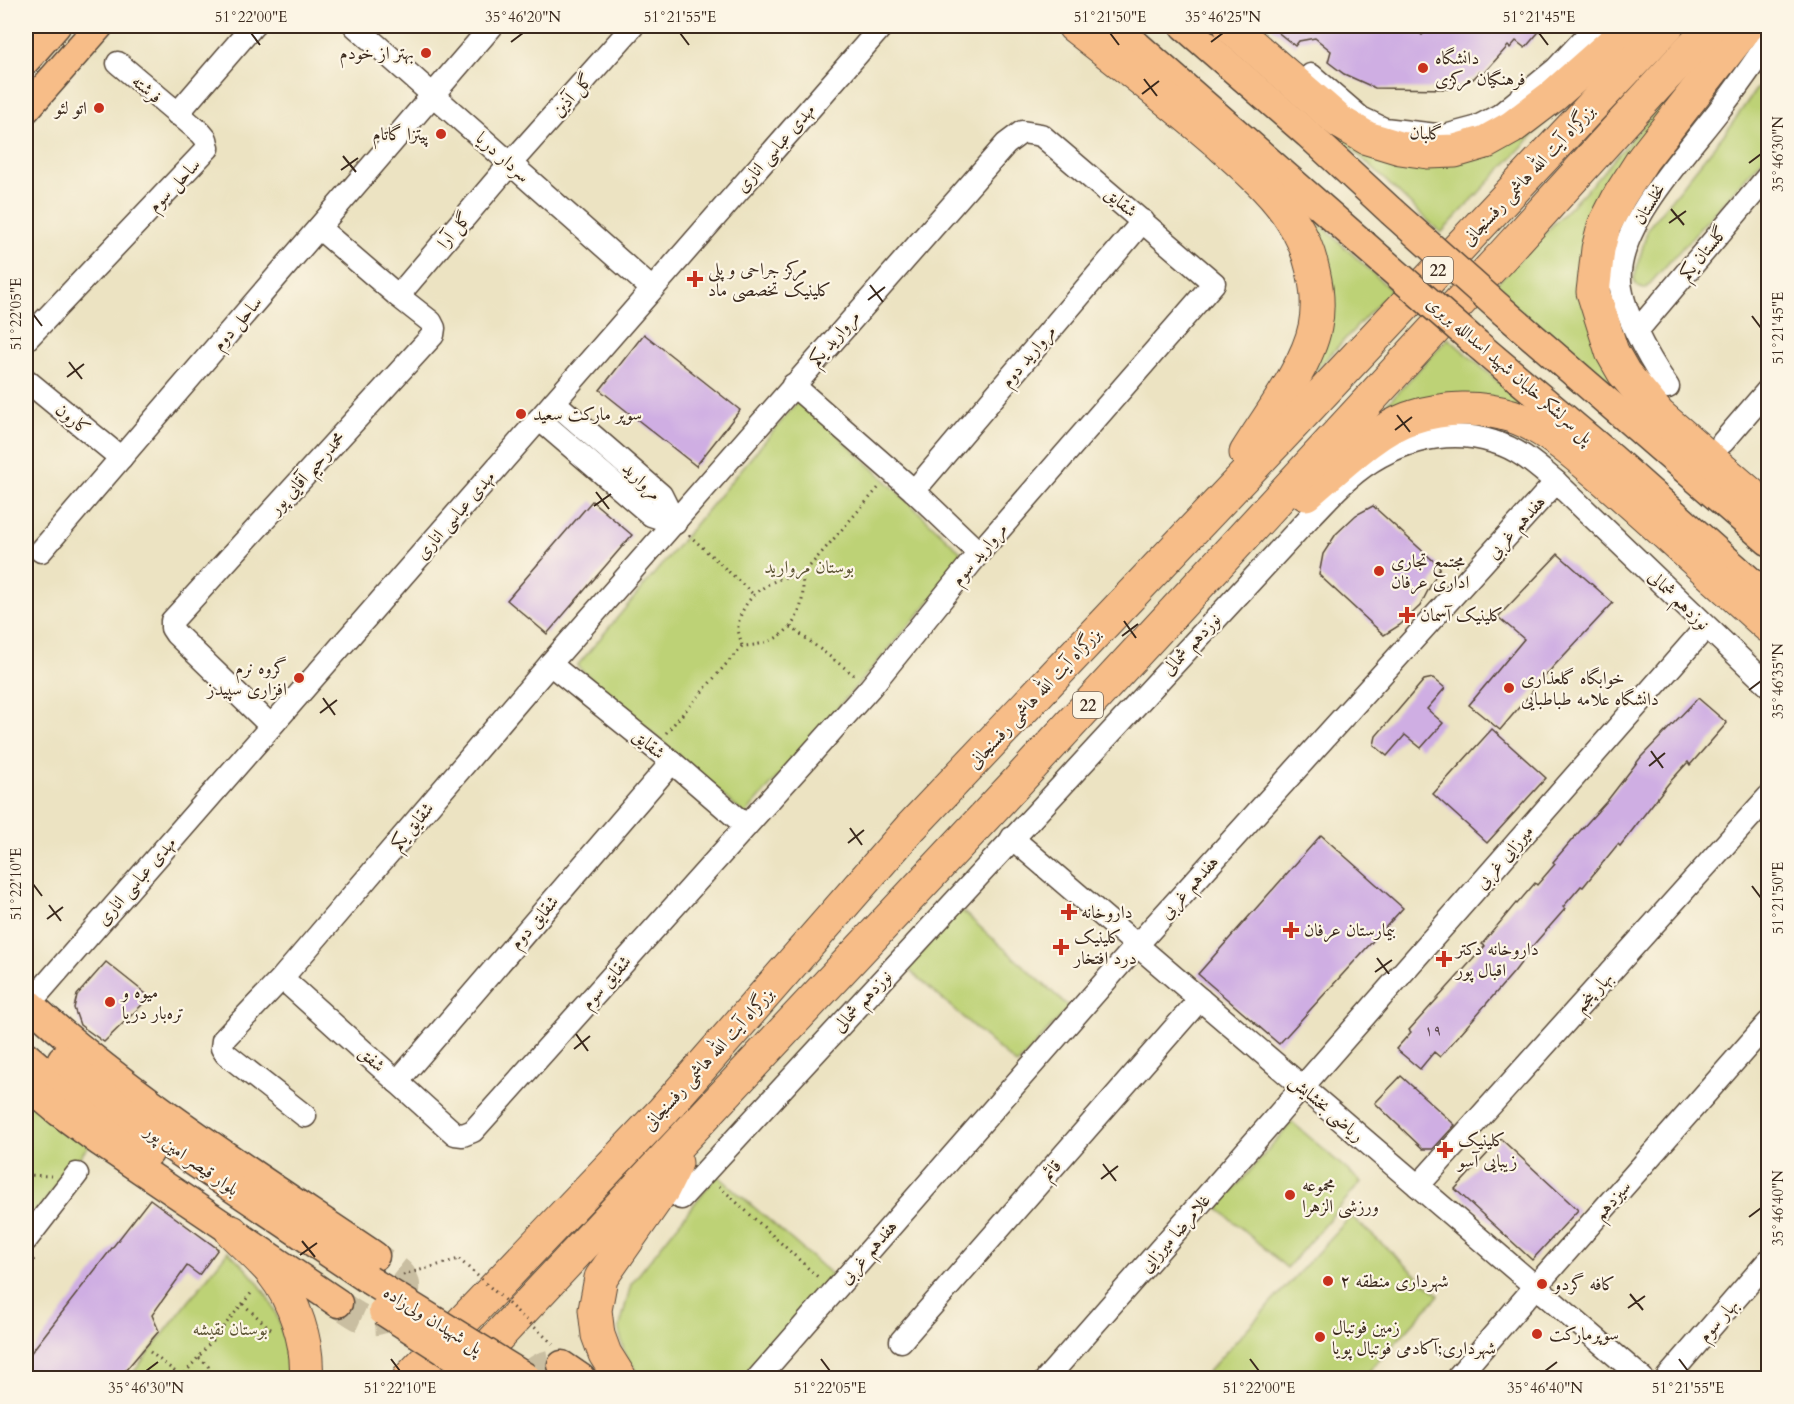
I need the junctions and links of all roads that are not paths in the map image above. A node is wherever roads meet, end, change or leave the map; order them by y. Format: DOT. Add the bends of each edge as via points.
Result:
graph roads {
  1 [pos="56,26"];
  2 [pos="99,26"];
  3 [pos="254,26"];
  4 [pos="355,26"];
  5 [pos="492,26"];
  6 [pos="633,26"];
  7 [pos="882,26"];
  8 [pos="1074,26"];
  9 [pos="1115,26"];
  10 [pos="1184,26"];
  11 [pos="1230,26"];
  12 [pos="1254,26"];
  13 [pos="1596,26"];
  14 [pos="1632,26"];
  15 [pos="1667,26"];
  16 [pos="1711,26"];
  17 [pos="1746,26"];
  18 [pos="1768,43"];
  19 [pos="26,60"];
  20 [pos="118,63"];
  21 [pos="432,94"];
  22 [pos="26,109"];
  23 [pos="177,114"];
  24 [pos="1022,132"];
  25 [pos="510,164"];
  26 [pos="1768,176"];
  27 [pos="1143,221"];
  28 [pos="319,228"];
  29 [pos="1214,283"];
  30 [pos="652,289"];
  31 [pos="398,296"];
  32 [pos="1637,331"];
  33 [pos="26,340"];
  34 [pos="26,380"];
  35 [pos="793,385"];
  36 [pos="1668,387"];
  37 [pos="1768,390"];
  38 [pos="554,402"];
  39 [pos="539,419"];
  40 [pos="1723,442"];
  41 [pos="121,458"];
  42 [pos="1556,482"];
  43 [pos="914,491"];
  44 [pos="1768,508"];
  45 [pos="1209,513"];
  46 [pos="675,523"];
  47 [pos="1768,542"];
  48 [pos="41,551"];
  49 [pos="979,553"];
  50 [pos="1211,571"];
  51 [pos="1768,597"];
  52 [pos="1706,627"];
  53 [pos="1768,627"];
  54 [pos="550,664"];
  55 [pos="1768,685"];
  56 [pos="271,726"];
  57 [pos="672,762"];
  58 [pos="1768,797"];
  59 [pos="746,826"];
  60 [pos="1012,838"];
  61 [pos="1137,945"];
  62 [pos="282,978"];
  63 [pos="1200,999"];
  64 [pos="27,1010"];
  65 [pos="1768,1023"];
  66 [pos="26,1056"];
  67 [pos="397,1082"];
  68 [pos="26,1084"];
  69 [pos="1302,1087"];
  70 [pos="305,1116"];
  71 [pos="697,1123"];
  72 [pos="463,1135"];
  73 [pos="77,1174"];
  74 [pos="1418,1186"];
  75 [pos="681,1198"];
  76 [pos="232,1232"];
  77 [pos="26,1240"];
  78 [pos="1768,1261"];
  79 [pos="360,1284"];
  80 [pos="1535,1287"];
  81 [pos="901,1341"];
  82 [pos="306,1378"];
  83 [pos="409,1378"];
  84 [pos="459,1378"];
  85 [pos="487,1378"];
  86 [pos="527,1378"];
  87 [pos="620,1378"];
  88 [pos="758,1378"];
  89 [pos="1047,1378"];
  90 [pos="1457,1378"];
  91 [pos="1642,1378"];
  92 [pos="1666,1378"];
  1 -- 19 [label="main road"];
  2 -- 22 [label="main road"];
  3 -- 23 [label="street"];
  4 -- 21 [label="street, سردار دریا"];
  5 -- 21 [label="street, ساحل دوم"];
  6 -- 25 [label="street, گل آذین"];
  7 -- 30 [label="street, مهدی عباسی اناری"];
  8 -- 45 [label="highway" via="1256,177 1294,223 1312,269 1316,325 1307,355"];
  9 -- 51 [label="main road, پل سرلشکر خلبان شهید اسدالله بربری, bridge"];
  10 -- 47 [label="main road, bridge"];
  11 -- 14 [label="highway" via="1340,122 1367,138 1428,152 1455,151 1486,142 1511,128"];
  12 -- 13 [label="street, گلبان" via="1361,118 1384,129 1445,136 1475,128 1500,115 1556,69"];
  15 -- 45 [label="highway, بزرگراه آیت الله هاشمی رفسنجانی / 22"];
  16 -- 50 [label="highway, بزرگراه آیت الله هاشمی رفسنجانی / 22"];
  17 -- 44 [label="highway" via="1643,159 1620,195 1604,226 1593,292 1612,352 1624,373 1659,415"];
  18 -- 32 [label="street, نخلستان" via="1653,195 1630,236 1620,270 1622,296"];
  20 -- 23 [label="street, فرشته"];
  21 -- 25 [label="street, سردار دریا"];
  21 -- 28 [label="street, ساحل دوم"];
  23 -- 33 [label="street, ساحل سوم" via="206,139 208,148"];
  24 -- 27 [label="street, شقایق" via="1041,135"];
  24 -- 35 [label="street, مروارید یکم" via="1006,144"];
  25 -- 30 [label="street, سردار دریا"];
  25 -- 31 [label="street, گل آرا"];
  26 -- 32 [label="street, گلستان یکم"];
  27 -- 29 [label="street, شقایق"];
  27 -- 43 [label="street, مروارید دوم"];
  28 -- 31 [label="street, محمدرحیم آقایی پور"];
  28 -- 41 [label="street, ساحل دوم"];
  29 -- 49 [label="street, مروارید سوم"];
  30 -- 38 [label="street, مهدی عباسی اناری"];
  31 -- 56 [label="street, محمدرحیم آقایی پور" via="430,322 433,335 172,621 176,634"];
  32 -- 36 [label="street, نخلستان" via="1649,359"];
  34 -- 41 [label="street, کارون"];
  35 -- 43 [label="street"];
  35 -- 46 [label="street, مروارید یکم"];
  37 -- 40 [label="street"];
  38 -- 39 [label="street, مهدی عباسی اناری"];
  38 -- 46 [label="street, مروارید" via="661,495"];
  39 -- 46 [label="street, مروارید" via="651,515"];
  39 -- 56 [label="street, مهدی عباسی اناری"];
  41 -- 48 [label="street, ساحل دوم"];
  42 -- 52 [label="street, نوزدهم شمالی"];
  42 -- 60 [label="street, نوزدهم شمالی" via="1528,459 1496,442 1472,437 1448,436 1408,443 1378,458 1350,477 1309,518"];
  42 -- 61 [label="street, هفدهم غربی"];
  43 -- 49 [label="street"];
  45 -- 83 [label="highway, بزرگراه آیت الله هاشمی رفسنجانی / 22" via="911,827 663,1112"];
  46 -- 54 [label="street, شقایق یکم"];
  49 -- 59 [label="street, مروارید سوم" via="870,688"];
  50 -- 53 [label="highway" via="1385,431 1411,417 1458,408 1510,415 1540,428 1610,485"];
  50 -- 71 [label="highway, بزرگراه آیت الله هاشمی رفسنجانی / 22"];
  52 -- 55 [label="street, نوزدهم شمالی"];
  52 -- 69 [label="street, میرزایی غربی"];
  54 -- 57 [label="street, شقایق"];
  54 -- 62 [label="street, شقایق یکم"];
  56 -- 64 [label="street, مهدی عباسی اناری"];
  57 -- 59 [label="street, شقایق"];
  57 -- 67 [label="street, شقایق دوم"];
  58 -- 74 [label="street, بهار پنجم"];
  59 -- 72 [label="street, شقایق سوم" via="472,1131"];
  60 -- 61 [label="street, ریاضی بخشایش"];
  60 -- 75 [label="street, نوزدهم شمالی"];
  61 -- 63 [label="street, ریاضی بخشایش"];
  61 -- 88 [label="street, هفدهم غربی"];
  62 -- 67 [label="street, شفق"];
  62 -- 70 [label="street, شقایق یکم" via="223,1040 222,1048"];
  63 -- 69 [label="street, ریاضی بخشایش"];
  63 -- 81 [label="street, قائم"];
  64 -- 79 [label="main road, بلوار قیصر امین پور" via="72,1067 157,1137"];
  65 -- 80 [label="street, سیزدهم"];
  66 -- 79 [label="main road, بلوار قیصر امین پور" via="100,1118 182,1178"];
  67 -- 72 [label="street, شفق" via="455,1134"];
  68 -- 76 [label="main road" via="100,1142"];
  69 -- 74 [label="street, ریاضی بخشایش"];
  69 -- 89 [label="street, غلامرضا میرزایی"];
  71 -- 84 [label="highway, بزرگراه آیت الله هاشمی رفسنجانی / 22"];
  71 -- 87 [label="highway" via="663,1190 601,1278 595,1310 598,1335"];
  73 -- 77 [label="street"];
  74 -- 80 [label="street, ریاضی بخشایش"];
  76 -- 79 [label="main road"];
  76 -- 82 [label="highway" via="285,1290 302,1334"];
  78 -- 92 [label="street, بهار سوم"];
  79 -- 85 [label="main road, پل شهیدان ولی‌زاده, bridge"];
  79 -- 86 [label="main road, پل شهیدان ولی‌زاده, bridge"];
  80 -- 90 [label="street, سیزدهم"];
  80 -- 91 [label="street, ریاضی بخشایش"];
}
